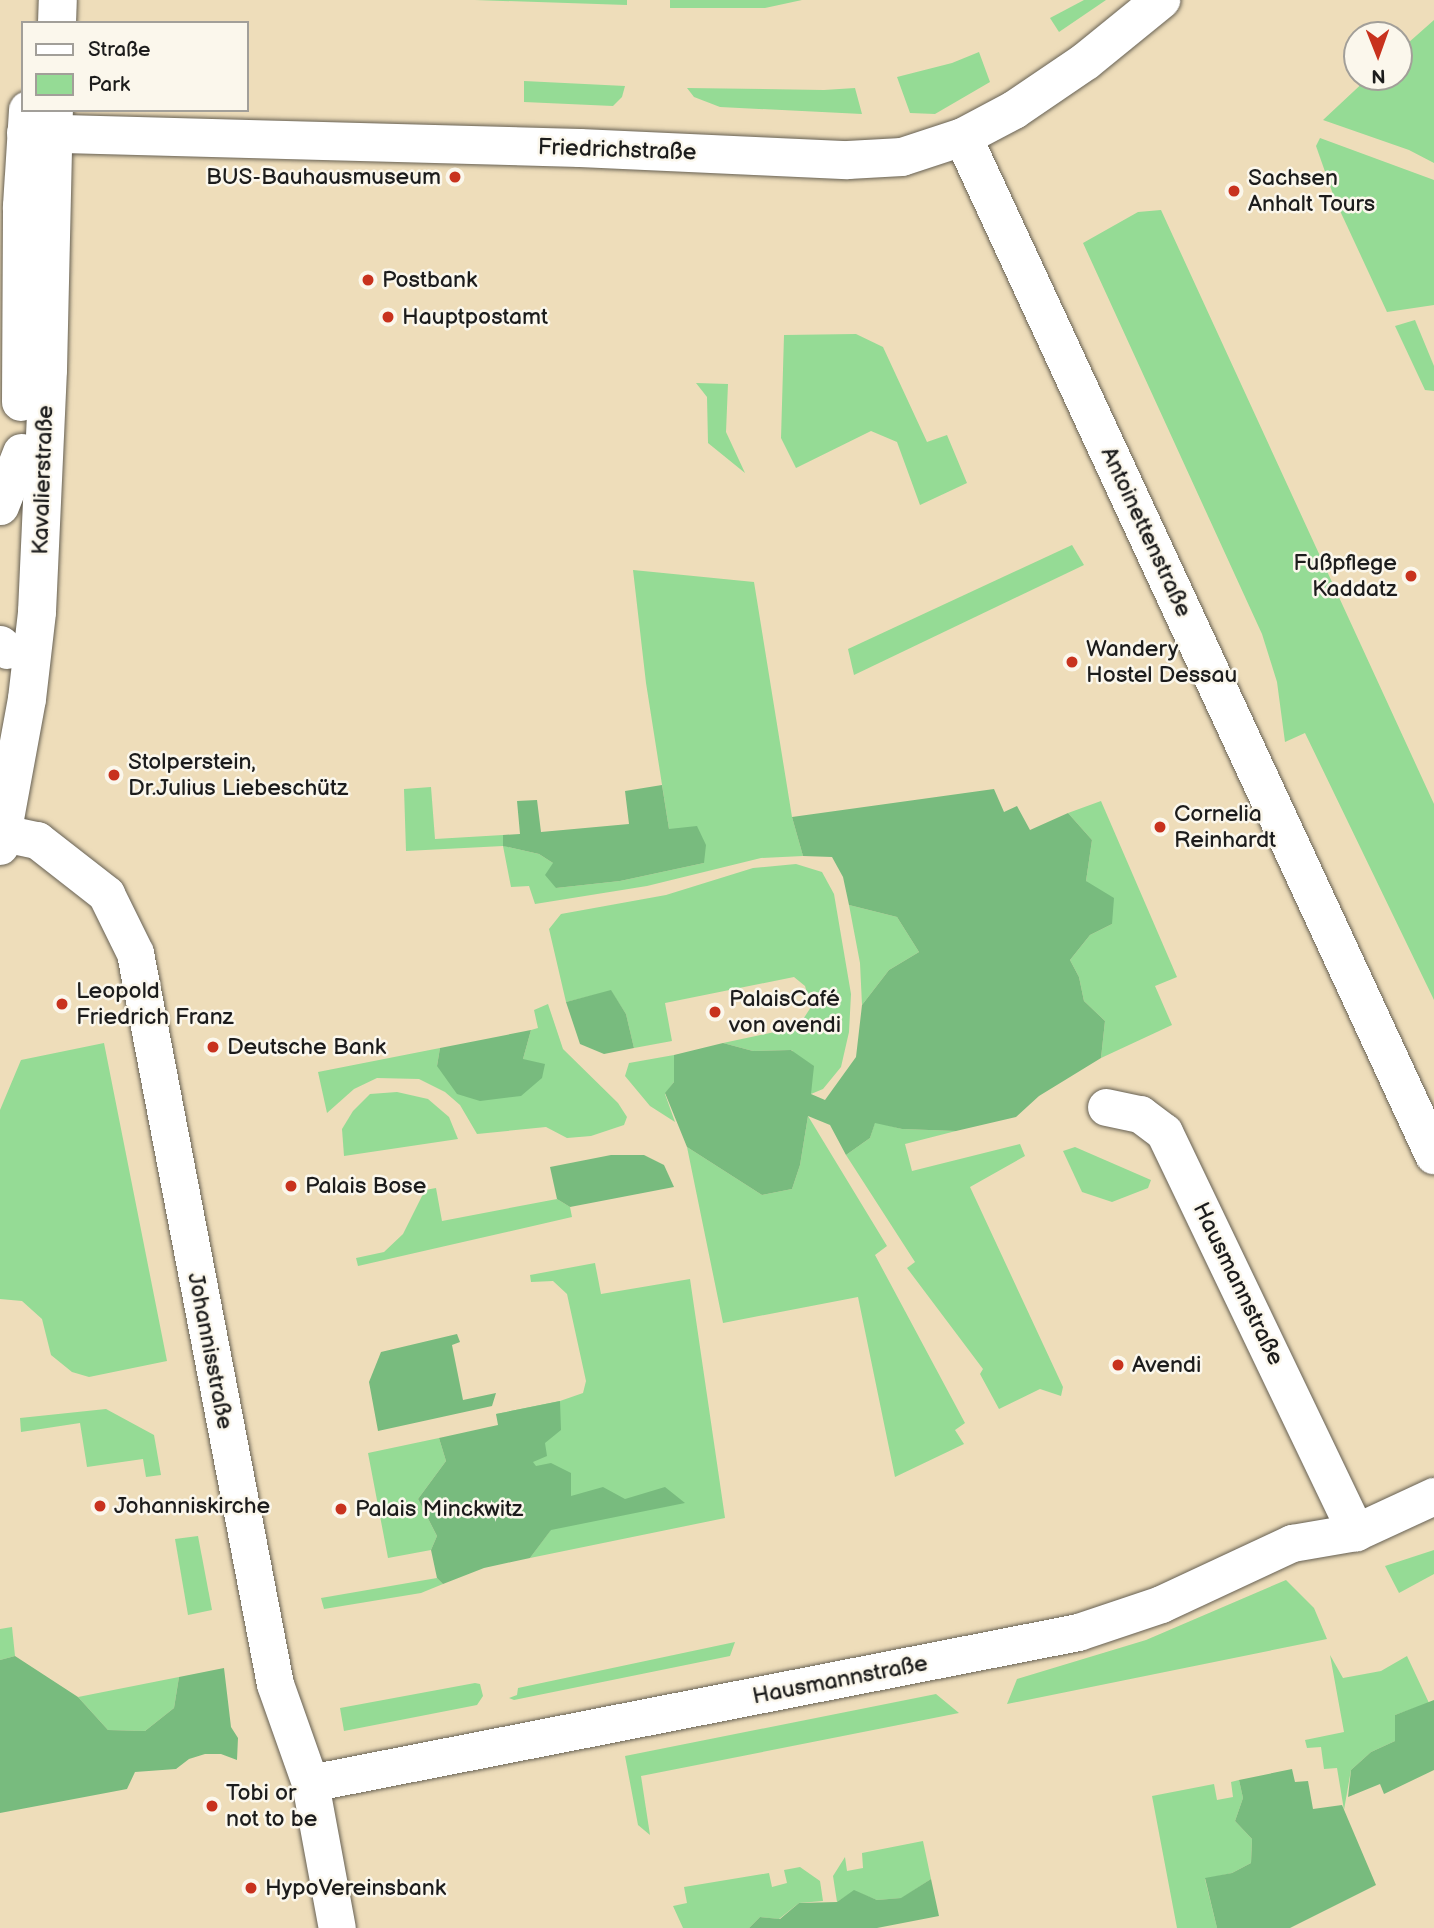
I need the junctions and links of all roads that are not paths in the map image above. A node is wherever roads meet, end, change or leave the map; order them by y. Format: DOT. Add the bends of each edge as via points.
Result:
graph roads {
  1 [pos="34,0"];
  2 [pos="58,0"];
  3 [pos="1161,0"];
  4 [pos="33,21"];
  5 [pos="57,21"];
  6 [pos="40,122"];
  7 [pos="963,137"];
  8 [pos="20,452"];
  9 [pos="0,506"];
  10 [pos="4,647"];
  11 [pos="0,696"];
  12 [pos="2,840"];
  13 [pos="1106,1107"];
  14 [pos="1434,1155"];
  15 [pos="1434,1496"];
  16 [pos="1356,1532"];
  17 [pos="310,1783"];
  18 [pos="337,1928"];
  1 -- 4 [label="main road"];
  2 -- 5 [label="main road"];
  3 -- 7 [label="main road, Friedrichstraße" via="1058,80"];
  6 -- 7 [label="main road, Friedrichstraße" via="848,160 902,157"];
  6 -- 8 [label="main road, Kavalierstraße" via="22,206"];
  6 -- 12 [label="main road, Kavalierstraße" via="48,370 37,612"];
  7 -- 14 [label="main road, Antoinettenstraße"];
  8 -- 9 [label="street, Kavalierstraße"];
  8 -- 10 [label="main road, Kavalierstraße" via="19,517"];
  10 -- 11 [label="main road, Kavalierstraße"];
  12 -- 17 [label="street, Johannisstraße" via="37,840 106,894 135,953 275,1684"];
  13 -- 16 [label="street, Hausmannstraße" via="1140,1114 1164,1132"];
  15 -- 16 [label="street, Hausmannstraße"];
  16 -- 17 [label="street, Hausmannstraße" via="1292,1543 1161,1604 1078,1632"];
  17 -- 18 [label="street, Johannisstraße"];
}
